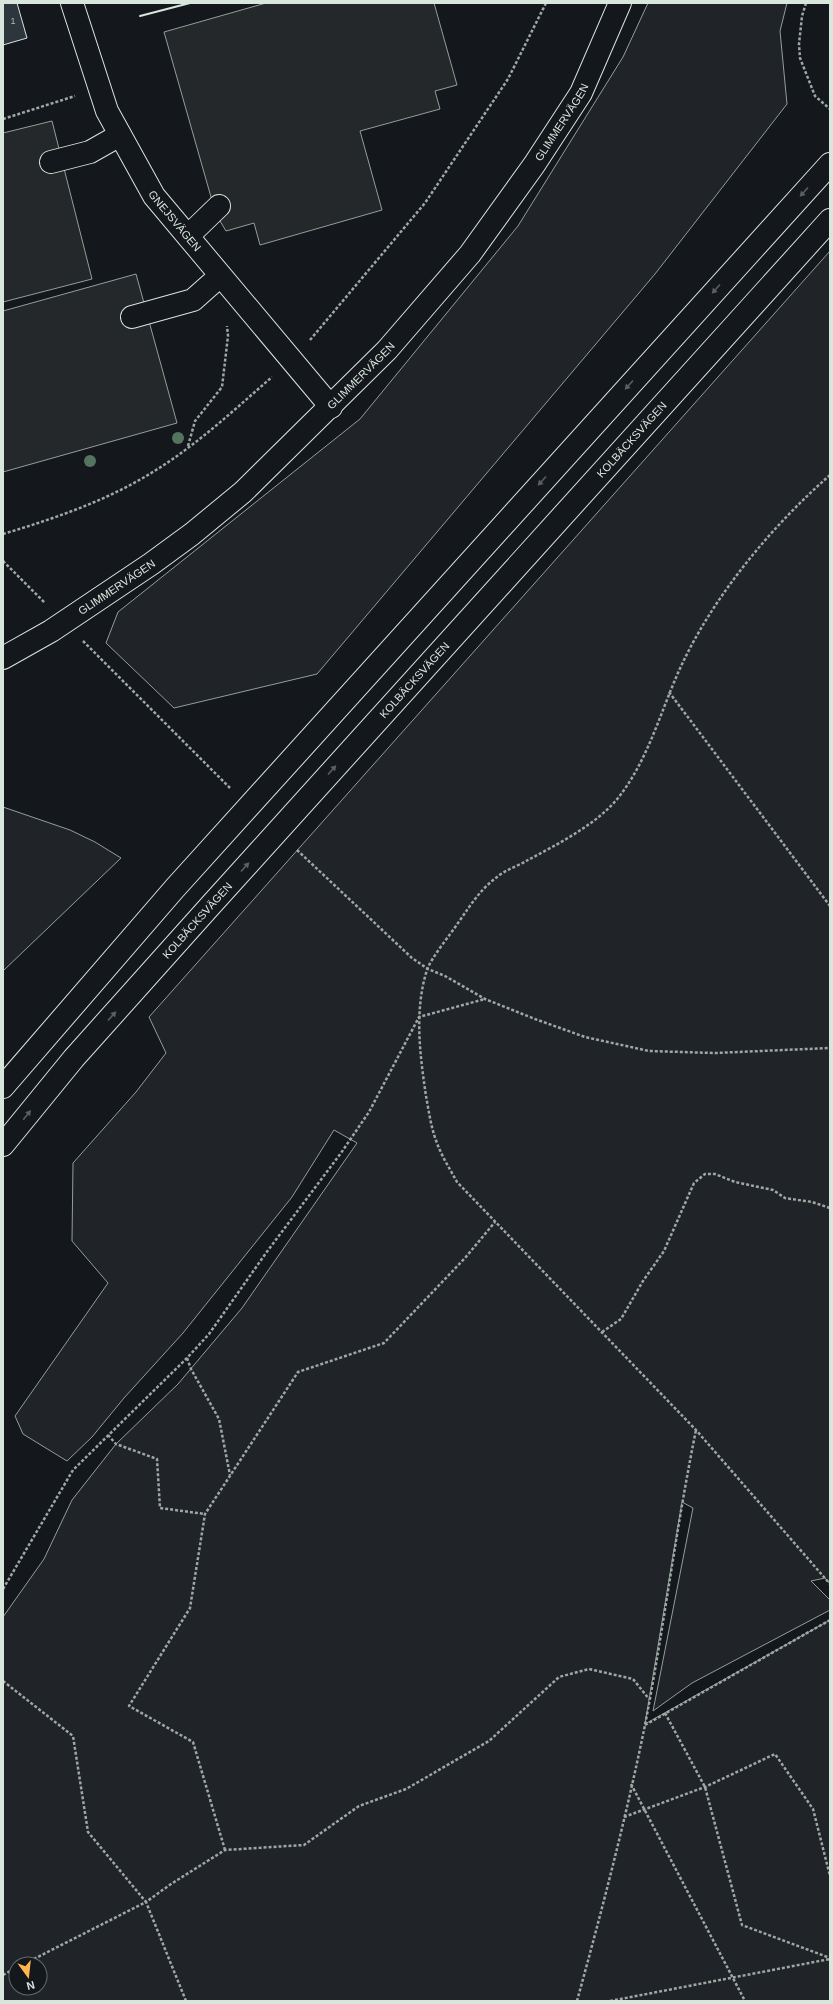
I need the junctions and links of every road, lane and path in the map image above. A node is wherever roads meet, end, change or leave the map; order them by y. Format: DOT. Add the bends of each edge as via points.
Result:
graph roads {
  1 [pos="72,3"];
  2 [pos="546,3"];
  3 [pos="620,3"];
  4 [pos="806,3"];
  5 [pos="99,88"];
  6 [pos="830,109"];
  7 [pos="3,119"];
  8 [pos="120,135"];
  9 [pos="51,162"];
  10 [pos="830,164"];
  11 [pos="219,206"];
  12 [pos="830,220"];
  13 [pos="188,236"];
  14 [pos="220,276"];
  15 [pos="132,317"];
  16 [pos="226,321"];
  17 [pos="291,360"];
  18 [pos="331,407"];
  19 [pos="188,446"];
  20 [pos="830,475"];
  21 [pos="3,534"];
  22 [pos="3,561"];
  23 [pos="50,608"];
  24 [pos="82,640"];
  25 [pos="3,658"];
  26 [pos="669,692"];
  27 [pos="230,788"];
  28 [pos="297,849"];
  29 [pos="830,906"];
  30 [pos="428,969"];
  31 [pos="484,999"];
  32 [pos="419,1017"];
  33 [pos="830,1048"];
  34 [pos="3,1087"];
  35 [pos="3,1145"];
  36 [pos="830,1208"];
  37 [pos="495,1222"];
  38 [pos="602,1332"];
  39 [pos="187,1358"];
  40 [pos="696,1430"];
  41 [pos="108,1435"];
  42 [pos="230,1475"];
  43 [pos="205,1514"];
  44 [pos="830,1584"];
  45 [pos="3,1589"];
  46 [pos="830,1620"];
  47 [pos="3,1681"];
  48 [pos="649,1699"];
  49 [pos="665,1713"];
  50 [pos="645,1725"];
  51 [pos="631,1783"];
  52 [pos="706,1787"];
  53 [pos="645,1809"];
  54 [pos="623,1818"];
  55 [pos="225,1850"];
  56 [pos="830,1876"];
  57 [pos="146,1902"];
  58 [pos="40,1956"];
  59 [pos="830,1958"];
  60 [pos="734,1977"];
  61 [pos="186,2001"];
  62 [pos="577,2001"];
  63 [pos="610,2001"];
  64 [pos="745,2001"];
  1 -- 5 [label="main road, GNEJSVÄGEN"];
  2 -- 17 [label="path" via="508,79 425,203"];
  3 -- 18 [label="main road, GLIMMERVÄGEN" via="581,93 534,166 470,254 387,350"];
  4 -- 6 [label="path" via="802,16 800,58 815,96"];
  5 -- 7 [label="path"];
  5 -- 8 [label="main road, GNEJSVÄGEN" via="107,111"];
  8 -- 9 [label="main road" via="90,152"];
  8 -- 13 [label="main road, GNEJSVÄGEN" via="154,196"];
  10 -- 34 [label="main road, one-way" via="176,888"];
  11 -- 13 [label="main road"];
  35 -- 12 [label="main road, KOLBÄCKSVÄGEN, one-way" via="74,1058 205,911"];
  13 -- 14 [label="main road, GNEJSVÄGEN"];
  14 -- 15 [label="main road" via="193,300"];
  14 -- 17 [label="main road, GNEJSVÄGEN"];
  16 -- 19 [label="path" via="228,336 222,387 194,420"];
  17 -- 18 [label="main road, GNEJSVÄGEN"];
  17 -- 19 [label="path" via="214,427"];
  18 -- 25 [label="main road, GLIMMERVÄGEN" via="243,492 192,534 52,631"];
  19 -- 21 [label="path" via="156,470 104,497 55,518"];
  20 -- 26 [label="path" via="812,491 738,573 701,629"];
  22 -- 23 [label="path"];
  24 -- 27 [label="path"];
  26 -- 29 [label="path"];
  26 -- 30 [label="path" via="646,752 618,799 592,822 565,840 502,873 479,892"];
  28 -- 30 [label="path" via="412,958"];
  30 -- 31 [label="path"];
  30 -- 32 [label="path"];
  31 -- 32 [label="path"];
  31 -- 33 [label="path" via="585,1037 649,1051 715,1053"];
  32 -- 37 [label="path" via="421,1064 436,1141 458,1182"];
  32 -- 39 [label="path" via="369,1112 209,1334"];
  36 -- 38 [label="path" via="812,1202 784,1198 773,1190 735,1182 715,1174 704,1174 694,1183 664,1251 643,1281 622,1319"];
  37 -- 38 [label="path"];
  37 -- 42 [label="path" via="465,1258 384,1343 298,1372"];
  38 -- 40 [label="path"];
  39 -- 41 [label="path"];
  39 -- 42 [label="path" via="219,1419"];
  40 -- 44 [label="path"];
  40 -- 48 [label="path"];
  41 -- 43 [label="path" via="116,1444 157,1458 160,1508"];
  41 -- 45 [label="path" via="73,1470"];
  42 -- 43 [label="path"];
  43 -- 55 [label="path" via="190,1608 129,1706 192,1742"];
  46 -- 49 [label="path"];
  47 -- 57 [label="path" via="73,1736 88,1832"];
  48 -- 50 [label="path"];
  48 -- 55 [label="path" via="633,1679 589,1669 559,1677 489,1740 406,1789 359,1806 304,1845"];
  49 -- 50 [label="path"];
  49 -- 52 [label="path"];
  50 -- 51 [label="path"];
  51 -- 53 [label="path"];
  51 -- 54 [label="path"];
  52 -- 53 [label="path"];
  52 -- 56 [label="path" via="775,1754 813,1809"];
  52 -- 59 [label="path" via="742,1925"];
  53 -- 54 [label="path"];
  53 -- 60 [label="path"];
  54 -- 62 [label="path"];
  55 -- 57 [label="path"];
  57 -- 58 [label="path"];
  57 -- 61 [label="path"];
  59 -- 60 [label="path"];
  60 -- 63 [label="path"];
  60 -- 64 [label="path"];
}
